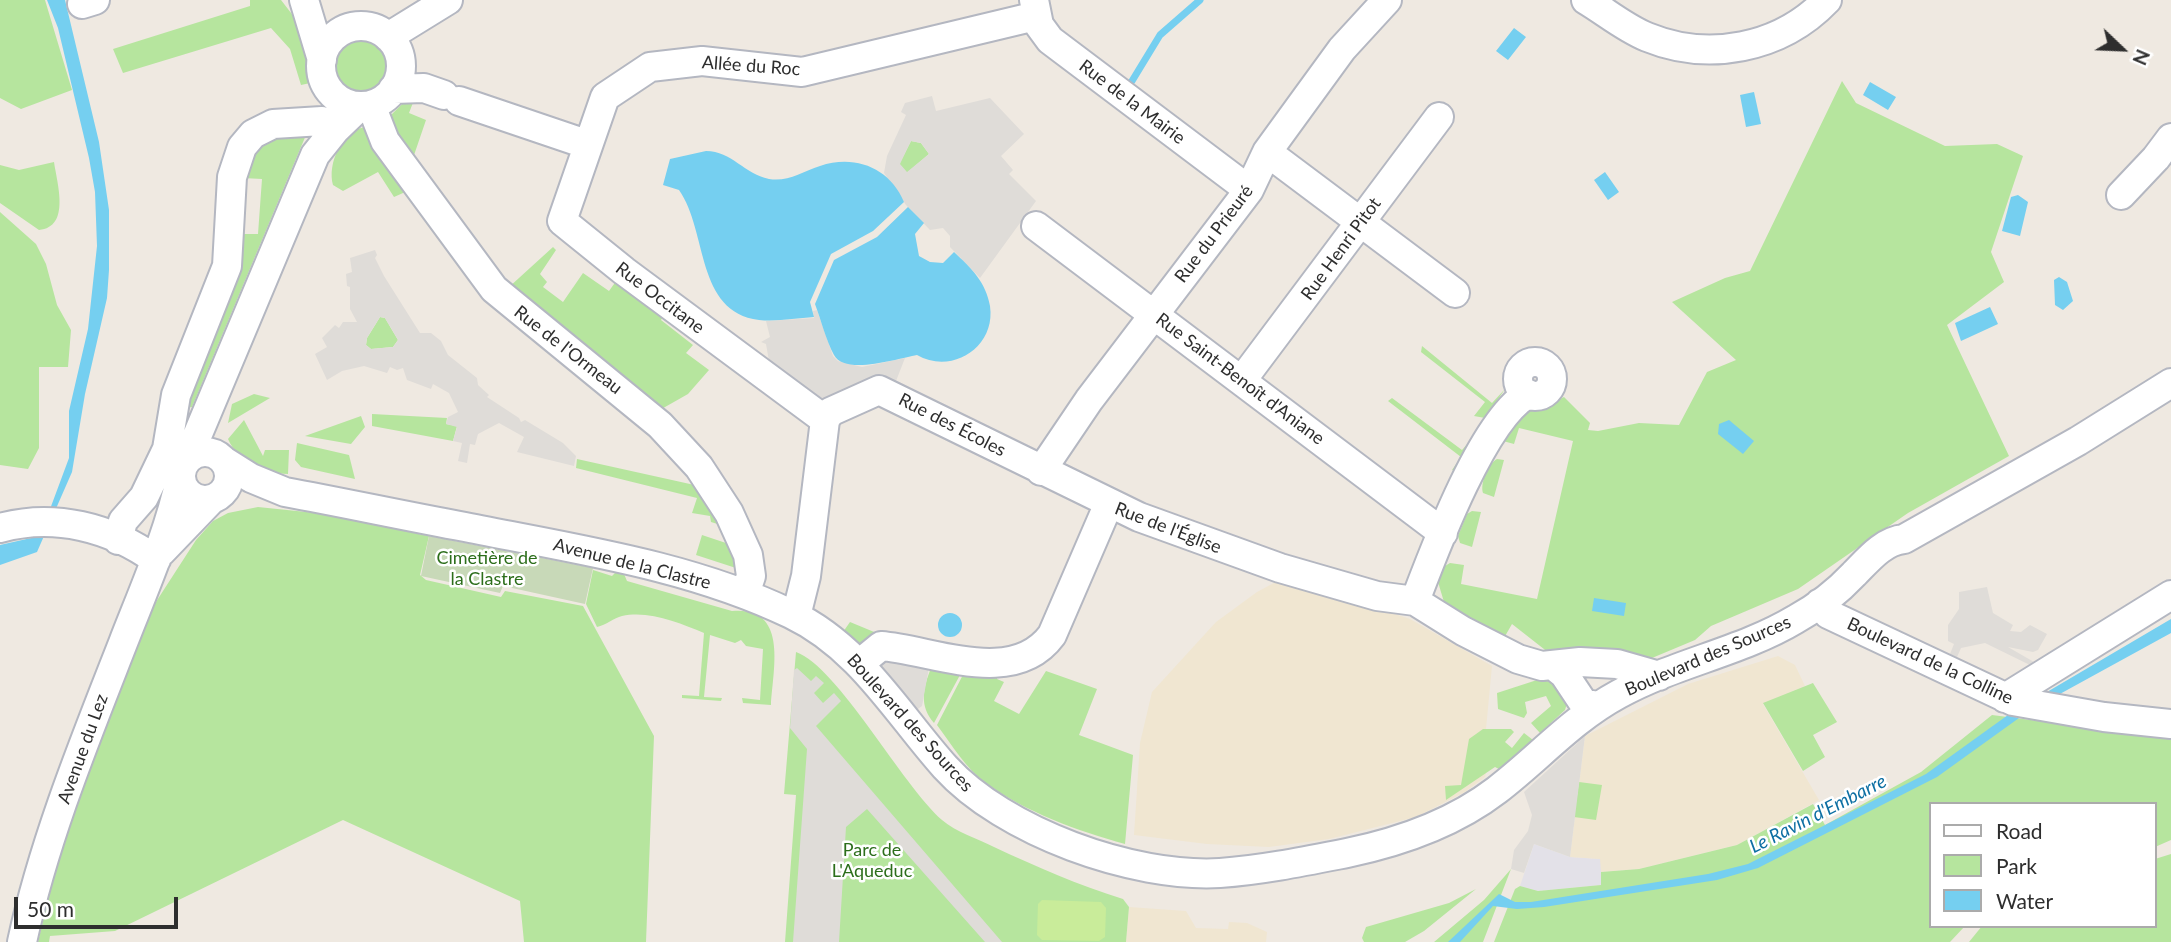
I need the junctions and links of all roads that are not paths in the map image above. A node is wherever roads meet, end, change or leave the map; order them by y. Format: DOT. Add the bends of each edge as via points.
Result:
graph roads {
  1 [pos="305,0"];
  2 [pos="448,0"];
  3 [pos="1387,0"];
  4 [pos="1586,0"];
  5 [pos="1826,0"];
  6 [pos="1035,8"];
  7 [pos="349,28"];
  8 [pos="324,72"];
  9 [pos="385,77"];
  10 [pos="1439,117"];
  11 [pos="322,121"];
  12 [pos="2171,138"];
  13 [pos="586,144"];
  14 [pos="1267,152"];
  15 [pos="315,155"];
  16 [pos="1249,190"];
  17 [pos="2120,195"];
  18 [pos="1360,222"];
  19 [pos="1036,226"];
  20 [pos="1455,293"];
  21 [pos="1154,314"];
  22 [pos="1242,380"];
  23 [pos="2171,383"];
  24 [pos="219,388"];
  25 [pos="1528,394"];
  26 [pos="825,420"];
  27 [pos="222,458"];
  28 [pos="184,468"];
  29 [pos="1041,471"];
  30 [pos="285,492"];
  31 [pos="214,498"];
  32 [pos="1109,503"];
  33 [pos="0,528"];
  34 [pos="1443,533"];
  35 [pos="118,540"];
  36 [pos="156,561"];
  37 [pos="745,594"];
  38 [pos="2171,595"];
  39 [pos="1415,601"];
  40 [pos="1819,603"];
  41 [pos="796,616"];
  42 [pos="851,655"];
  43 [pos="1554,666"];
  44 [pos="1643,676"];
  45 [pos="2009,699"];
  46 [pos="1588,700"];
  47 [pos="2171,724"];
  48 [pos="22,942"];
  1 -- 7 [label="street"];
  1 -- 8 [label="street"];
  2 -- 9 [label="street" via="419,20"];
  3 -- 14 [label="street, Rue du Prieuré" via="1342,49"];
  4 -- 5 [label="street" via="1643,35 1712,51 1778,35"];
  6 -- 13 [label="street, Allée du Roc" via="802,72 702,61 650,67 605,97"];
  6 -- 16 [label="street, Rue de la Mairie" via="1039,25 1059,48"];
  7 -- 8 [label="street" via="328,44"];
  7 -- 9 [label="street" via="370,27"];
  8 -- 9 [label="street" via="337,99"];
  8 -- 11 [label="street"];
  9 -- 13 [label="street"];
  9 -- 15 [label="street"];
  9 -- 37 [label="street, Rue de l'Ormeau" via="385,141 494,289 660,425 699,467 729,513 748,555 751,576"];
  10 -- 18 [label="street, Rue Henri Pitot"];
  11 -- 15 [label="street"];
  11 -- 35 [label="street" via="273,124 257,131 242,147 232,177 227,266 176,396 167,449 145,498 123,521"];
  12 -- 17 [label="street"];
  13 -- 26 [label="street, Rue Occitane" via="563,222"];
  14 -- 16 [label="street, Rue du Prieuré"];
  14 -- 18 [label="street"];
  15 -- 24 [label="street"];
  16 -- 21 [label="street, Rue du Prieuré"];
  18 -- 20 [label="street"];
  18 -- 22 [label="street, Rue Henri Pitot"];
  19 -- 21 [label="street, Rue Saint-Benoît d'Aniane"];
  21 -- 22 [label="street, Rue Saint-Benoît d'Aniane"];
  21 -- 29 [label="street, Rue du Prieuré"];
  22 -- 34 [label="street, Rue Saint-Benoît d'Aniane"];
  23 -- 40 [label="street, Boulevard des Sources" via="2078,441 1895,540 1862,562"];
  24 -- 27 [label="street" via="215,415"];
  24 -- 28 [label="street"];
  25 -- 34 [label="street" via="1498,422"];
  26 -- 29 [label="street, Rue des Écoles" via="830,412 879,390"];
  26 -- 41 [label="street" via="806,576"];
  27 -- 28 [label="street" via="203,451"];
  27 -- 30 [label="street, Avenue de la Clastre" via="251,478"];
  27 -- 31 [label="street" via="230,479"];
  28 -- 31 [label="street" via="184,488 191,496"];
  28 -- 36 [label="street, Avenue du Lez"];
  29 -- 32 [label="street, Rue des Écoles"];
  30 -- 31 [label="street, Avenue de la Clastre"];
  30 -- 37 [label="street, Avenue de la Clastre" via="600,554"];
  31 -- 36 [label="street, Avenue du Lez"];
  32 -- 39 [label="street, Rue de l'Église" via="1236,554 1377,596"];
  32 -- 42 [label="street, Rue de l'Église" via="1045,645 998,663 881,646"];
  33 -- 35 [label="street" via="47,521 92,529"];
  34 -- 39 [label="street"];
  35 -- 36 [label="street"];
  36 -- 48 [label="street, Avenue du Lez" via="57,821"];
  37 -- 41 [label="street, Avenue de la Clastre"];
  38 -- 45 [label="street"];
  39 -- 43 [label="street, Rue de l'Église" via="1506,654"];
  40 -- 44 [label="street, Boulevard des Sources" via="1762,637"];
  40 -- 45 [label="street, Boulevard de la Colline" via="1828,614"];
  41 -- 42 [label="street, Avenue de la Clastre" via="824,631"];
  42 -- 46 [label="street, Boulevard des Sources" via="976,796 1010,817 1074,845 1171,871 1219,873 1259,868 1361,850 1429,828 1497,790 1572,724"];
  43 -- 44 [label="street, Rue de l'Église" via="1599,662"];
  43 -- 46 [label="street"];
  44 -- 46 [label="street, Boulevard des Sources"];
  45 -- 47 [label="street, Boulevard de la Colline"];
}
